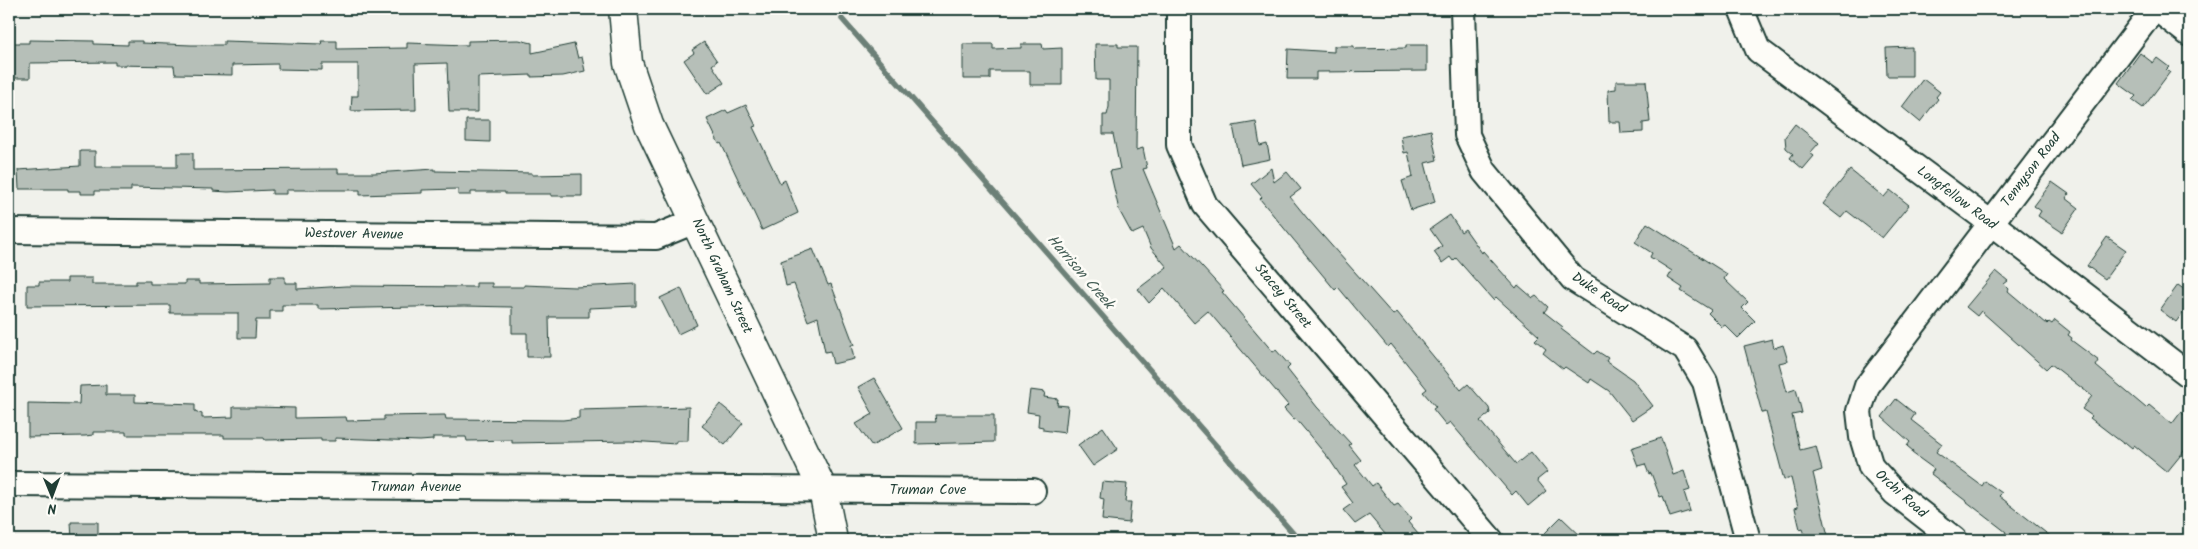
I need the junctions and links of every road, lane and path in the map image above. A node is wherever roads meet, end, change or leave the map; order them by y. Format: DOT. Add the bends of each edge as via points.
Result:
graph roads {
  1 [pos="623,9"];
  2 [pos="1179,9"];
  3 [pos="1463,9"];
  4 [pos="1741,9"];
  5 [pos="2155,9"];
  6 [pos="2189,34"];
  7 [pos="695,221"];
  8 [pos="1991,223"];
  9 [pos="9,231"];
  10 [pos="2189,374"];
  11 [pos="1862,437"];
  12 [pos="9,484"];
  13 [pos="823,490"];
  14 [pos="1033,491"];
  15 [pos="833,540"];
  16 [pos="1491,540"];
  17 [pos="1748,540"];
  18 [pos="1955,540"];
  1 -- 7 [label="main road, North Graham Street" via="628,63 649,125"];
  2 -- 16 [label="street, Stacey Street" via="1179,145 1205,205"];
  3 -- 17 [label="street, Duke Road" via="1467,135 1484,171 1573,279 1685,349 1705,382"];
  4 -- 8 [label="street, Longfellow Road" via="1758,50"];
  5 -- 6 [label="street"];
  5 -- 8 [label="street, Tennyson Road"];
  7 -- 9 [label="street, Westover Avenue" via="656,237"];
  7 -- 13 [label="main road, North Graham Street"];
  8 -- 10 [label="street, Longfellow Road"];
  8 -- 11 [label="street, Tennyson Road" via="1867,386 1859,411"];
  11 -- 18 [label="street, Orchi Road" via="1871,467 1895,493"];
  12 -- 13 [label="street, Truman Avenue"];
  13 -- 14 [label="street, Truman Cove"];
  13 -- 15 [label="main road, North Graham Street"];
}
